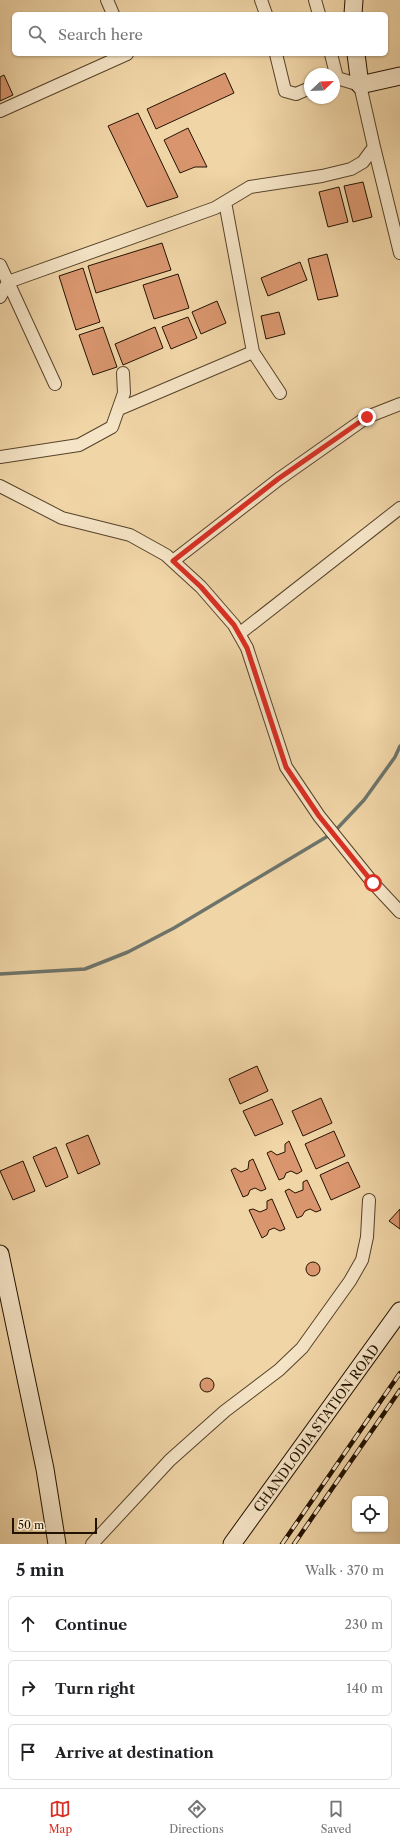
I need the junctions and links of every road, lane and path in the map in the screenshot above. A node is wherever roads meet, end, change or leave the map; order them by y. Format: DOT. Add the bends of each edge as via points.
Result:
graph roads {
  1 [pos="107,0"];
  2 [pos="261,0"];
  3 [pos="315,0"];
  4 [pos="354,0"];
  5 [pos="112,12"];
  6 [pos="265,12"];
  7 [pos="318,12"];
  8 [pos="353,12"];
  9 [pos="123,56"];
  10 [pos="276,56"];
  11 [pos="331,56"];
  12 [pos="356,56"];
  13 [pos="334,68"];
  14 [pos="400,76"];
  15 [pos="340,79"];
  16 [pos="360,85"];
  17 [pos="304,91"];
  18 [pos="0,111"];
  19 [pos="374,148"];
  20 [pos="225,202"];
  21 [pos="400,253"];
  22 [pos="0,265"];
  23 [pos="8,282"];
  24 [pos="0,297"];
  25 [pos="253,352"];
  26 [pos="123,373"];
  27 [pos="55,384"];
  28 [pos="280,393"];
  29 [pos="400,404"];
  30 [pos="118,409"];
  31 [pos="0,457"];
  32 [pos="0,486"];
  33 [pos="400,508"];
  34 [pos="173,561"];
  35 [pos="239,634"];
  36 [pos="400,912"];
  37 [pos="369,1200"];
  38 [pos="0,1254"];
  39 [pos="400,1311"];
  40 [pos="57,1544"];
  41 [pos="92,1544"];
  42 [pos="232,1544"];
  1 -- 5 [label="street"];
  2 -- 6 [label="street"];
  3 -- 7 [label="street"];
  4 -- 8 [label="street"];
  9 -- 18 [label="street"];
  10 -- 17 [label="street" via="285,91 296,94"];
  11 -- 13 [label="street"];
  12 -- 16 [label="street"];
  14 -- 16 [label="street"];
  15 -- 16 [label="street"];
  16 -- 19 [label="street"];
  19 -- 20 [label="street" via="363,162 351,169 250,187"];
  19 -- 21 [label="street"];
  20 -- 23 [label="street" via="215,208"];
  20 -- 25 [label="street"];
  22 -- 23 [label="street"];
  23 -- 24 [label="street"];
  23 -- 27 [label="street"];
  25 -- 28 [label="street"];
  25 -- 30 [label="street"];
  26 -- 30 [label="street" via="124,393"];
  29 -- 34 [label="street" via="367,417 278,479"];
  30 -- 31 [label="street" via="112,427 79,445"];
  32 -- 34 [label="street" via="62,518 130,535"];
  33 -- 35 [label="street"];
  34 -- 35 [label="street" via="201,587"];
  35 -- 36 [label="street" via="247,648 286,767 319,816"];
  37 -- 41 [label="street" via="367,1237 362,1260 302,1348 170,1460"];
  38 -- 40 [label="street" via="45,1468"];
  39 -- 42 [label="street, CHANDLODIA STATION ROAD"];
}
